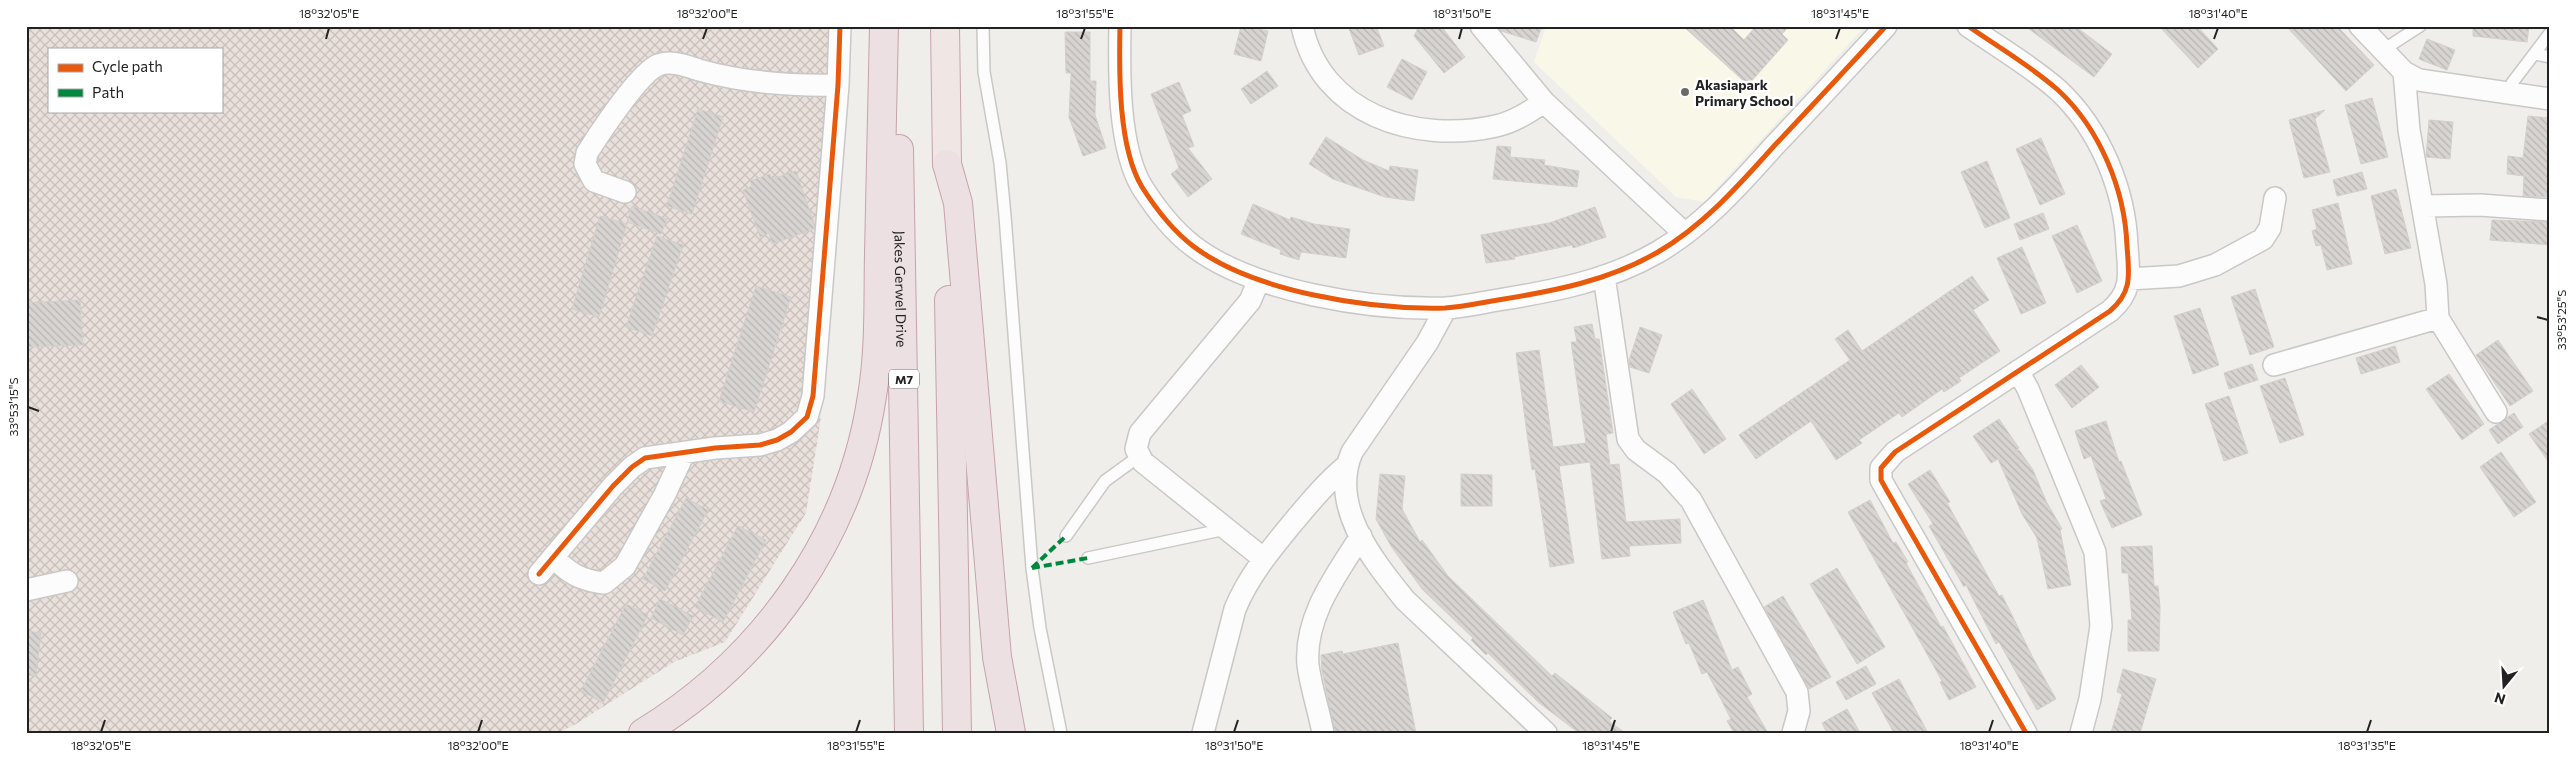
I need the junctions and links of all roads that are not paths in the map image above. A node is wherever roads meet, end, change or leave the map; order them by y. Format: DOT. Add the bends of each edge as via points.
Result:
graph roads {
  1 [pos="840,26"];
  2 [pos="884,26"];
  3 [pos="897,26"];
  4 [pos="944,26"];
  5 [pos="983,26"];
  6 [pos="1120,26"];
  7 [pos="1302,26"];
  8 [pos="1481,26"];
  9 [pos="1886,26"];
  10 [pos="1968,26"];
  11 [pos="2360,26"];
  12 [pos="2420,26"];
  13 [pos="2550,33"];
  14 [pos="2383,50"];
  15 [pos="2535,54"];
  16 [pos="2550,57"];
  17 [pos="2404,72"];
  18 [pos="838,85"];
  19 [pos="2510,94"];
  20 [pos="2550,99"];
  21 [pos="1544,102"];
  22 [pos="947,164"];
  23 [pos="625,192"];
  24 [pos="2275,198"];
  25 [pos="2424,206"];
  26 [pos="2550,210"];
  27 [pos="1686,234"];
  28 [pos="1604,276"];
  29 [pos="2129,279"];
  30 [pos="1258,280"];
  31 [pos="1446,308"];
  32 [pos="2438,318"];
  33 [pos="2274,365"];
  34 [pos="2018,371"];
  35 [pos="2496,412"];
  36 [pos="684,453"];
  37 [pos="1138,457"];
  38 [pos="1345,467"];
  39 [pos="1226,529"];
  40 [pos="1066,536"];
  41 [pos="1361,536"];
  42 [pos="554,557"];
  43 [pos="1088,558"];
  44 [pos="1264,559"];
  45 [pos="539,574"];
  46 [pos="67,581"];
  47 [pos="26,590"];
  48 [pos="643,733"];
  49 [pos="909,733"];
  50 [pos="957,733"];
  51 [pos="1010,733"];
  52 [pos="1061,733"];
  53 [pos="1204,733"];
  54 [pos="1324,733"];
  55 [pos="1546,733"];
  56 [pos="1793,733"];
  57 [pos="2026,733"];
  58 [pos="2081,733"];
  1 -- 18 [label="street"];
  2 -- 48 [label="highway" via="876,363 866,429 854,472 823,544 798,587 767,628 712,683"];
  3 -- 49 [label="highway, Jakes Gerwel Drive / M7"];
  4 -- 22 [label="highway"];
  5 -- 52 [label="lane" via="986,86 1004,207 1032,568 1043,646"];
  6 -- 30 [label="street" via="1123,118 1140,184 1166,221 1194,247 1231,269"];
  7 -- 21 [label="street" via="1315,65 1335,91 1369,113 1403,127 1470,129 1497,126 1519,118"];
  8 -- 21 [label="street"];
  9 -- 27 [label="street" via="1732,192"];
  10 -- 29 [label="street" via="2059,91 2091,131 2116,184 2126,226"];
  11 -- 14 [label="street"];
  12 -- 14 [label="lane"];
  13 -- 15 [label="lane"];
  14 -- 17 [label="street"];
  15 -- 16 [label="lane"];
  15 -- 19 [label="lane" via="2512,83"];
  17 -- 19 [label="street" via="2430,83"];
  17 -- 25 [label="street" via="2409,130"];
  18 -- 23 [label="street" via="792,86 752,81 684,65 658,65 641,79 587,153 586,164 594,181"];
  18 -- 36 [label="street" via="813,396 808,417 791,432 760,445"];
  19 -- 20 [label="street"];
  21 -- 27 [label="street"];
  22 -- 50 [label="highway"];
  22 -- 51 [label="highway" via="958,202 997,656"];
  24 -- 29 [label="street" via="2270,228 2263,239 2215,265 2179,276"];
  25 -- 26 [label="street" via="2472,204"];
  25 -- 32 [label="street"];
  27 -- 28 [label="street" via="1657,252"];
  28 -- 31 [label="street" via="1542,294"];
  28 -- 56 [label="street" via="1628,439 1636,450 1667,473 1695,508 1797,692 1799,711"];
  29 -- 34 [label="street" via="2122,301 2110,311"];
  30 -- 31 [label="street" via="1366,303"];
  30 -- 37 [label="street" via="1250,301 1140,433 1136,441"];
  31 -- 38 [label="street" via="1427,343"];
  32 -- 33 [label="street"];
  32 -- 35 [label="street"];
  34 -- 57 [label="street" via="1895,452 1885,461 1880,474"];
  34 -- 58 [label="street" via="2095,552 2101,626 2090,699"];
  36 -- 42 [label="street" via="645,458 632,466"];
  36 -- 42 [label="street" via="625,566 612,578 604,583 586,580 568,572"];
  37 -- 39 [label="street"];
  37 -- 40 [label="lane" via="1105,481"];
  38 -- 41 [label="street" via="1349,514"];
  38 -- 44 [label="street" via="1328,481"];
  39 -- 43 [label="lane"];
  39 -- 44 [label="street"];
  41 -- 54 [label="street" via="1322,599 1310,638 1308,666"];
  41 -- 55 [label="street" via="1386,577 1405,600"];
  42 -- 45 [label="street"];
  44 -- 53 [label="street" via="1250,578 1235,609"];
  46 -- 47 [label="street"];
}
